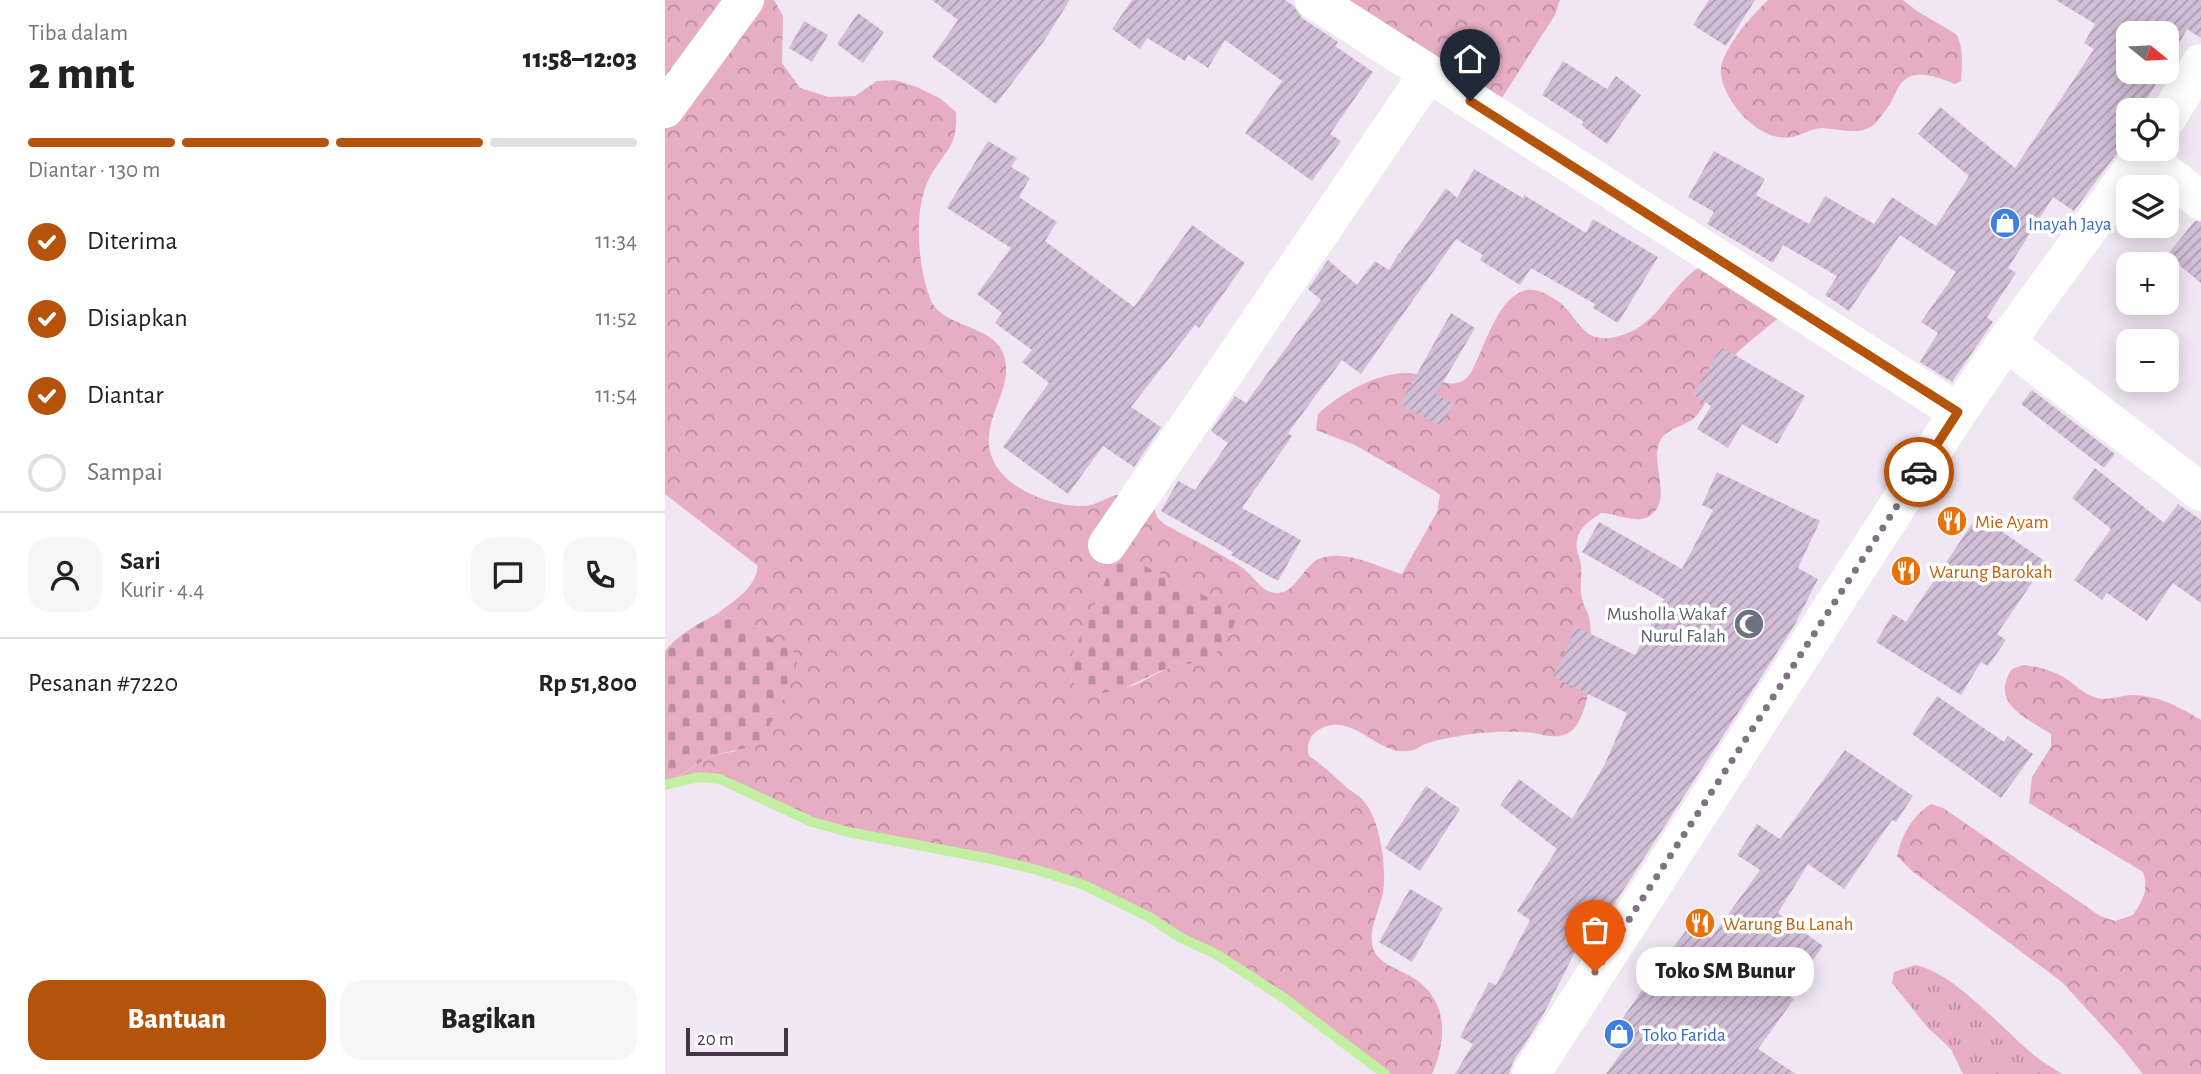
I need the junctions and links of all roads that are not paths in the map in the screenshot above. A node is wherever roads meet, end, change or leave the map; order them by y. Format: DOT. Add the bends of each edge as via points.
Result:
graph roads {
  1 [pos="745,0"];
  2 [pos="1314,0"];
  3 [pos="2201,63"];
  4 [pos="1428,74"];
  5 [pos="2179,99"];
  6 [pos="665,109"];
  7 [pos="2138,161"];
  8 [pos="2155,161"];
  9 [pos="2201,201"];
  10 [pos="2006,342"];
  11 [pos="1958,412"];
  12 [pos="2201,492"];
  13 [pos="1107,545"];
  14 [pos="1531,1074"];
  1 -- 6 [label="street"];
  2 -- 4 [label="street"];
  3 -- 5 [label="street"];
  4 -- 11 [label="street"];
  4 -- 13 [label="street"];
  7 -- 10 [label="street"];
  8 -- 9 [label="street"];
  10 -- 11 [label="street"];
  10 -- 12 [label="street"];
  11 -- 14 [label="street"];
}
